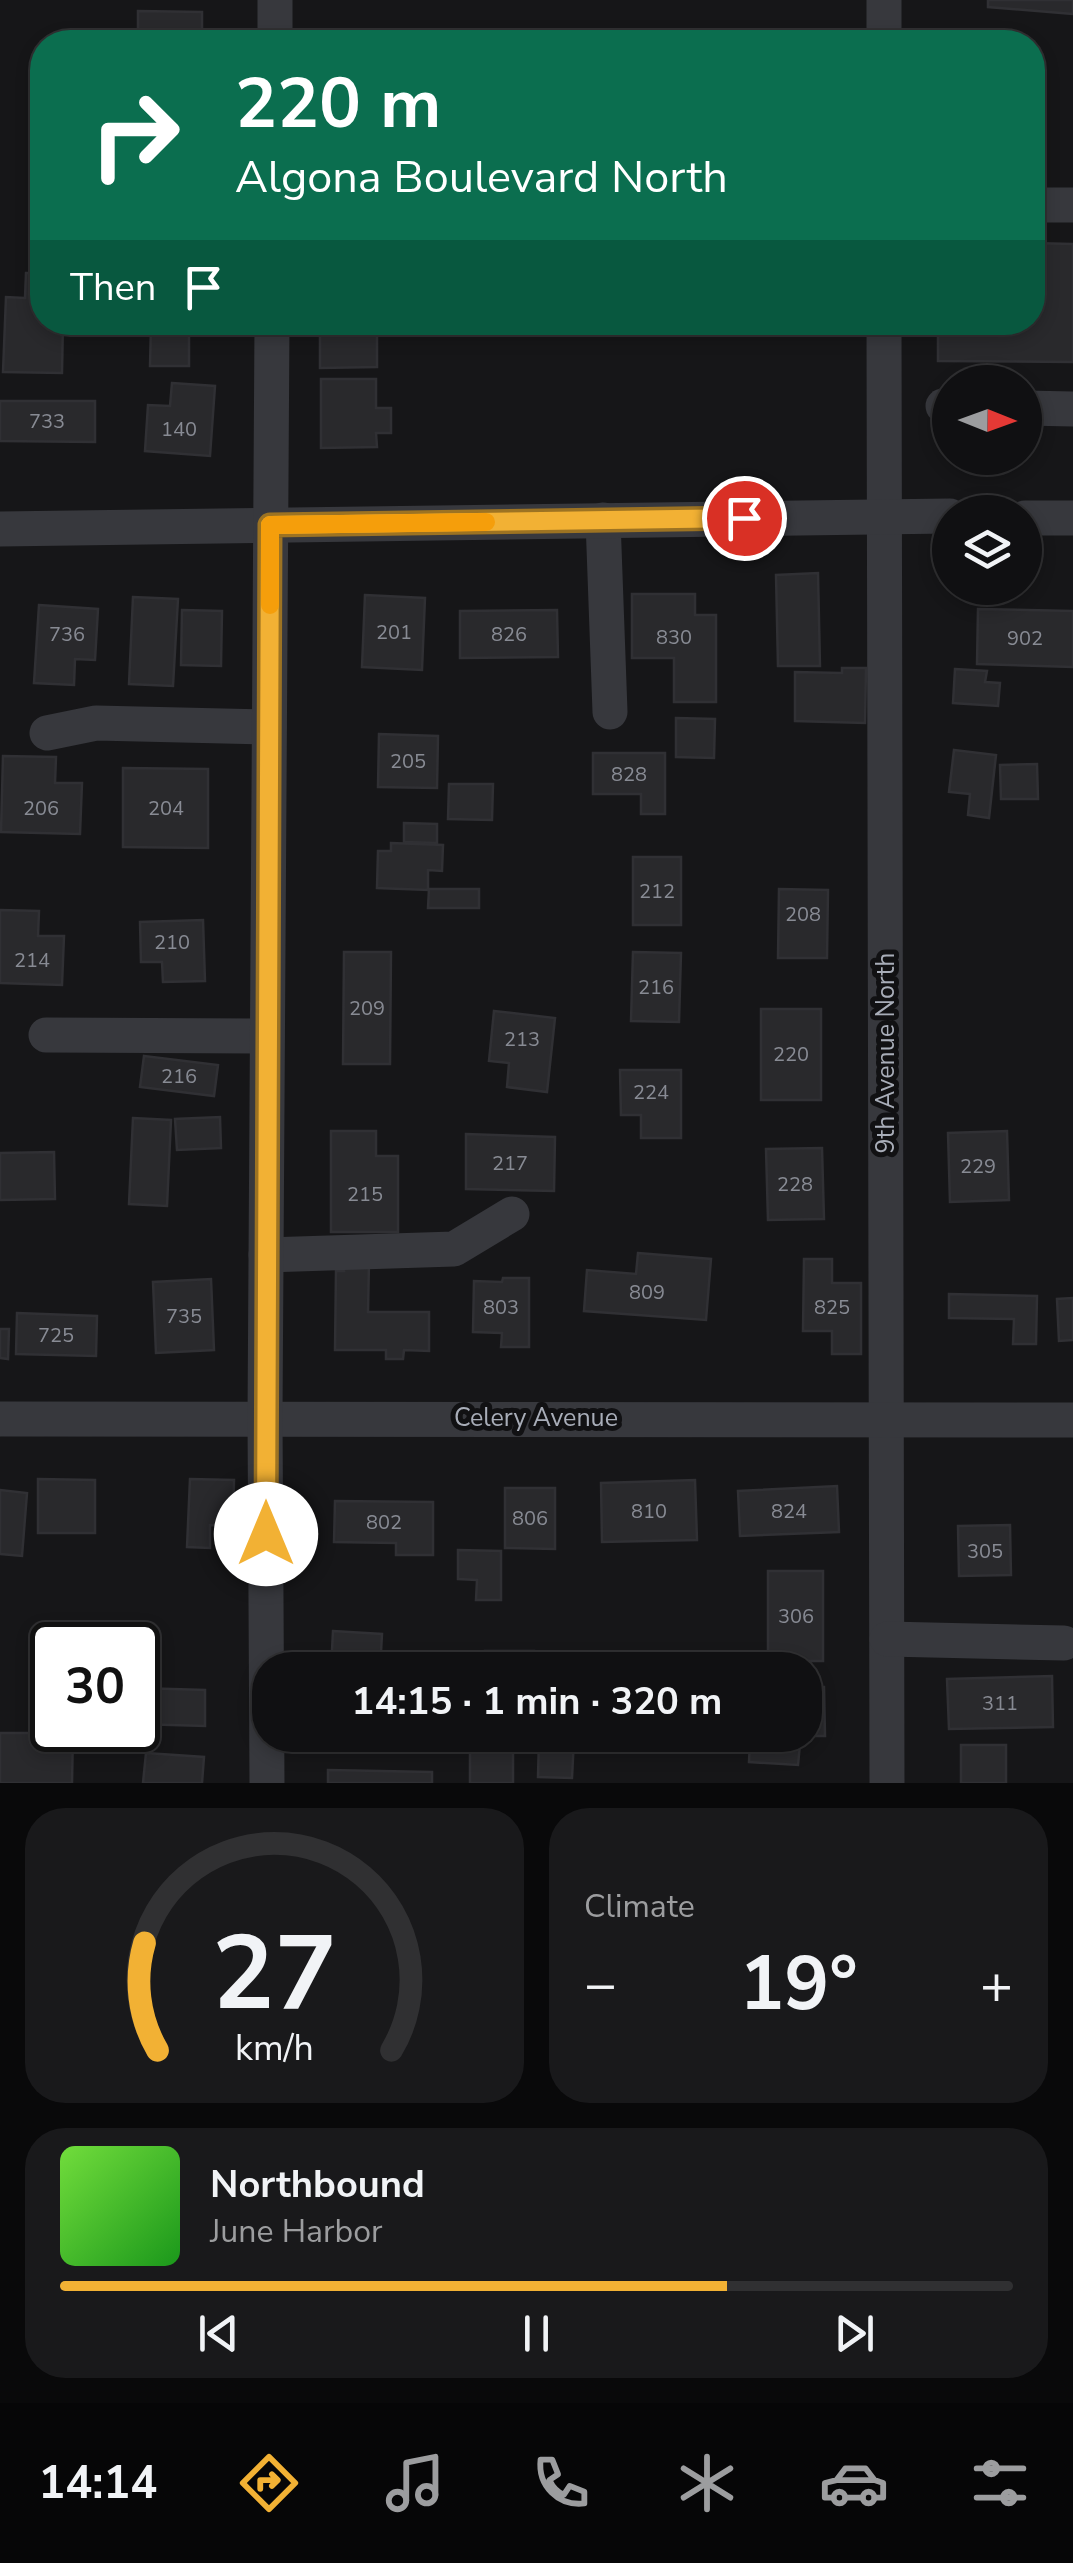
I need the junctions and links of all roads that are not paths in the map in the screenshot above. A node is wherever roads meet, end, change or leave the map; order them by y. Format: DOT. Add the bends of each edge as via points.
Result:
graph roads {
  1 [pos="275,0"];
  2 [pos="884,0"];
  3 [pos="275,30"];
  4 [pos="884,30"];
  5 [pos="1045,205"];
  6 [pos="1073,205"];
  7 [pos="272,335"];
  8 [pos="884,335"];
  9 [pos="1042,408"];
  10 [pos="1073,409"];
  11 [pos="884,516"];
  12 [pos="932,516"];
  13 [pos="1042,518"];
  14 [pos="1073,518"];
  15 [pos="603,520"];
  16 [pos="270,525"];
  17 [pos="0,529"];
  18 [pos="610,712"];
  19 [pos="269,726"];
  20 [pos="47,733"];
  21 [pos="46,1035"];
  22 [pos="267,1036"];
  23 [pos="512,1214"];
  24 [pos="266,1255"];
  25 [pos="265,1417"];
  26 [pos="0,1420"];
  27 [pos="887,1420"];
  28 [pos="1073,1420"];
  29 [pos="888,1640"];
  30 [pos="1064,1643"];
  31 [pos="267,1652"];
  32 [pos="267,1752"];
  33 [pos="266,1783"];
  34 [pos="888,1783"];
  1 -- 3 [label="street"];
  2 -- 4 [label="street"];
  5 -- 6 [label="street"];
  7 -- 16 [label="street"];
  8 -- 11 [label="street, 9th Avenue North"];
  9 -- 10 [label="street"];
  11 -- 12 [label="street"];
  11 -- 15 [label="street"];
  11 -- 27 [label="street, 9th Avenue North"];
  13 -- 14 [label="street"];
  15 -- 16 [label="street"];
  15 -- 18 [label="street"];
  16 -- 17 [label="street"];
  16 -- 19 [label="street"];
  19 -- 20 [label="street" via="96,723"];
  19 -- 22 [label="street"];
  21 -- 22 [label="street"];
  22 -- 24 [label="street"];
  23 -- 24 [label="street" via="454,1249"];
  24 -- 25 [label="street"];
  25 -- 26 [label="street, Celery Avenue"];
  25 -- 27 [label="street, Celery Avenue"];
  25 -- 31 [label="street"];
  27 -- 28 [label="street, Celery Avenue"];
  27 -- 29 [label="street, 9th Avenue North"];
  29 -- 30 [label="street"];
  29 -- 34 [label="street, 9th Avenue North"];
  32 -- 33 [label="street"];
}
